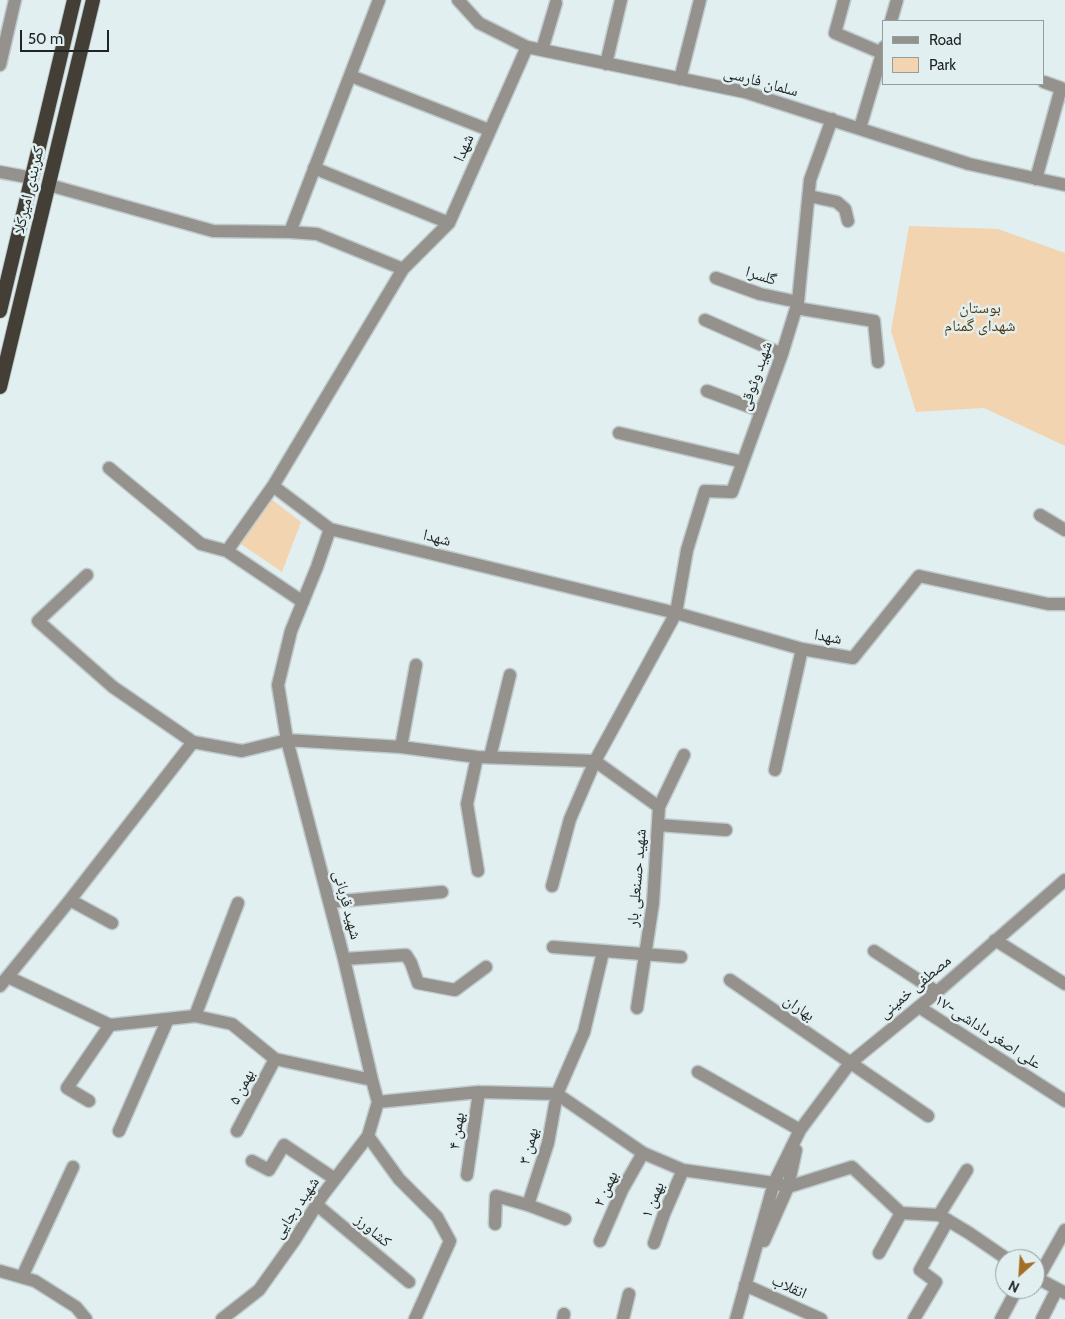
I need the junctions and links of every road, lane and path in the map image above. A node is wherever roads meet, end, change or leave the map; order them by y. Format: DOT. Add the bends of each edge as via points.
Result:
graph roads {
  1 [pos="15,0"];
  2 [pos="74,0"];
  3 [pos="93,0"];
  4 [pos="379,0"];
  5 [pos="458,0"];
  6 [pos="621,0"];
  7 [pos="700,0"];
  8 [pos="844,0"];
  9 [pos="897,0"];
  10 [pos="556,3"];
  11 [pos="891,20"];
  12 [pos="527,47"];
  13 [pos="542,50"];
  14 [pos="882,50"];
  15 [pos="882,53"];
  16 [pos="606,64"];
  17 [pos="0,65"];
  18 [pos="351,76"];
  19 [pos="680,79"];
  20 [pos="1045,82"];
  21 [pos="832,119"];
  22 [pos="860,128"];
  23 [pos="489,130"];
  24 [pos="314,168"];
  25 [pos="0,172"];
  26 [pos="32,178"];
  27 [pos="1036,179"];
  28 [pos="48,185"];
  29 [pos="1065,185"];
  30 [pos="808,196"];
  31 [pos="848,221"];
  32 [pos="449,223"];
  33 [pos="290,232"];
  34 [pos="404,269"];
  35 [pos="716,278"];
  36 [pos="797,305"];
  37 [pos="0,311"];
  38 [pos="705,320"];
  39 [pos="782,354"];
  40 [pos="878,362"];
  41 [pos="0,387"];
  42 [pos="707,391"];
  43 [pos="762,411"];
  44 [pos="619,433"];
  45 [pos="743,462"];
  46 [pos="109,468"];
  47 [pos="273,486"];
  48 [pos="1040,516"];
  49 [pos="330,529"];
  50 [pos="1065,530"];
  51 [pos="227,551"];
  52 [pos="87,575"];
  53 [pos="303,602"];
  54 [pos="1048,604"];
  55 [pos="1065,604"];
  56 [pos="1065,610"];
  57 [pos="676,613"];
  58 [pos="802,649"];
  59 [pos="416,665"];
  60 [pos="510,675"];
  61 [pos="287,740"];
  62 [pos="193,742"];
  63 [pos="401,747"];
  64 [pos="684,755"];
  65 [pos="477,757"];
  66 [pos="490,757"];
  67 [pos="595,761"];
  68 [pos="775,770"];
  69 [pos="659,807"];
  70 [pos="658,825"];
  71 [pos="726,830"];
  72 [pos="478,871"];
  73 [pos="1065,880"];
  74 [pos="552,886"];
  75 [pos="442,892"];
  76 [pos="70,900"];
  77 [pos="330,902"];
  78 [pos="238,903"];
  79 [pos="112,923"];
  80 [pos="995,940"];
  81 [pos="553,947"];
  82 [pos="874,951"];
  83 [pos="603,952"];
  84 [pos="645,954"];
  85 [pos="681,957"];
  86 [pos="344,959"];
  87 [pos="486,967"];
  88 [pos="730,980"];
  89 [pos="4,982"];
  90 [pos="1065,984"];
  91 [pos="937,992"];
  92 [pos="919,1007"];
  93 [pos="637,1008"];
  94 [pos="195,1016"];
  95 [pos="168,1019"];
  96 [pos="110,1025"];
  97 [pos="275,1059"];
  98 [pos="850,1063"];
  99 [pos="698,1072"];
  100 [pos="372,1080"];
  101 [pos="479,1092"];
  102 [pos="557,1094"];
  103 [pos="89,1101"];
  104 [pos="1065,1101"];
  105 [pos="378,1102"];
  106 [pos="928,1116"];
  107 [pos="800,1130"];
  108 [pos="119,1131"];
  109 [pos="237,1131"];
  110 [pos="368,1136"];
  111 [pos="643,1153"];
  112 [pos="252,1162"];
  113 [pos="73,1167"];
  114 [pos="683,1170"];
  115 [pos="967,1170"];
  116 [pos="467,1175"];
  117 [pos="335,1180"];
  118 [pos="774,1183"];
  119 [pos="788,1188"];
  120 [pos="317,1205"];
  121 [pos="528,1205"];
  122 [pos="900,1213"];
  123 [pos="943,1218"];
  124 [pos="565,1219"];
  125 [pos="495,1224"];
  126 [pos="1065,1230"];
  127 [pos="600,1241"];
  128 [pos="654,1243"];
  129 [pos="995,1251"];
  130 [pos="878,1252"];
  131 [pos="1045,1263"];
  132 [pos="0,1271"];
  133 [pos="22,1277"];
  134 [pos="409,1282"];
  135 [pos="1045,1283"];
  136 [pos="745,1285"];
  137 [pos="1061,1291"];
  138 [pos="629,1294"];
  139 [pos="1012,1299"];
  140 [pos="86,1319"];
  141 [pos="222,1319"];
  142 [pos="415,1319"];
  143 [pos="623,1319"];
  144 [pos="736,1319"];
  145 [pos="820,1319"];
  146 [pos="914,1319"];
  147 [pos="1001,1319"];
  148 [pos="1042,1319"];
  1 -- 17 [label="street"];
  2 -- 26 [label="highway, کمربندی امیرکلا"];
  3 -- 28 [label="highway, کمربندی امیرکلا"];
  4 -- 18 [label="street"];
  5 -- 12 [label="street, سلمان فارسی" via="479,22"];
  6 -- 16 [label="street"];
  7 -- 19 [label="street"];
  8 -- 14 [label="street" via="835,33"];
  9 -- 11 [label="street"];
  10 -- 13 [label="street"];
  12 -- 13 [label="street, سلمان فارسی"];
  12 -- 23 [label="street, شهدا"];
  13 -- 16 [label="street, سلمان فارسی"];
  15 -- 22 [label="street"];
  16 -- 19 [label="street, سلمان فارسی"];
  18 -- 23 [label="street"];
  18 -- 24 [label="street"];
  19 -- 21 [label="street, سلمان فارسی" via="745,92"];
  20 -- 27 [label="street" via="1061,88"];
  21 -- 22 [label="street, سلمان فارسی"];
  21 -- 30 [label="street, شهید وثوقی" via="810,180"];
  22 -- 27 [label="street, سلمان فارسی" via="969,164"];
  23 -- 32 [label="street, شهدا"];
  24 -- 32 [label="street"];
  24 -- 33 [label="street"];
  25 -- 26 [label="street"];
  26 -- 37 [label="highway, کمربندی امیرکلا"];
  27 -- 29 [label="street, سلمان فارسی"];
  28 -- 33 [label="street" via="213,231"];
  28 -- 41 [label="highway, کمربندی امیرکلا"];
  30 -- 31 [label="street" via="837,202 846,209"];
  30 -- 36 [label="street, شهید وثوقی"];
  32 -- 34 [label="street, شهدا"];
  33 -- 34 [label="street" via="317,234"];
  34 -- 47 [label="street, شهدا"];
  35 -- 36 [label="street, گلسرا"];
  36 -- 39 [label="street, شهید وثوقی"];
  36 -- 40 [label="street, گلسرا" via="874,321"];
  38 -- 39 [label="street"];
  39 -- 43 [label="street, شهید وثوقی"];
  42 -- 43 [label="street"];
  43 -- 45 [label="street, شهید وثوقی"];
  44 -- 45 [label="street"];
  45 -- 57 [label="street, شهید وثوقی" via="732,492 705,491 688,550"];
  46 -- 51 [label="street" via="202,544"];
  47 -- 49 [label="street, شهدا"];
  47 -- 51 [label="street"];
  48 -- 50 [label="street"];
  49 -- 53 [label="street, شهید قربانی"];
  49 -- 57 [label="street, شهدا"];
  51 -- 53 [label="street"];
  52 -- 62 [label="street" via="38,621 113,687"];
  53 -- 61 [label="street, شهید قربانی" via="291,630 278,685"];
  54 -- 55 [label="street, شهدا"];
  54 -- 56 [label="street"];
  54 -- 58 [label="street, شهدا" via="919,576 853,658"];
  57 -- 58 [label="street, شهدا"];
  57 -- 67 [label="street"];
  58 -- 68 [label="street"];
  59 -- 63 [label="street"];
  60 -- 66 [label="street"];
  61 -- 62 [label="street" via="242,751"];
  61 -- 63 [label="street"];
  61 -- 77 [label="street, شهید قربانی"];
  62 -- 76 [label="street"];
  63 -- 65 [label="street"];
  64 -- 69 [label="street, شهید حسنعلی بار"];
  65 -- 66 [label="street"];
  65 -- 72 [label="street" via="467,804"];
  66 -- 67 [label="street"];
  67 -- 69 [label="street"];
  67 -- 74 [label="street" via="570,819"];
  69 -- 70 [label="street, شهید حسنعلی بار"];
  70 -- 71 [label="street"];
  70 -- 84 [label="street, شهید حسنعلی بار" via="653,903"];
  73 -- 80 [label="street, مصطفی خمینی"];
  75 -- 77 [label="street"];
  76 -- 79 [label="street"];
  76 -- 89 [label="street"];
  77 -- 86 [label="street, شهید قربانی"];
  78 -- 94 [label="street"];
  80 -- 90 [label="street"];
  80 -- 91 [label="street, مصطفی خمینی"];
  81 -- 83 [label="street"];
  82 -- 91 [label="street"];
  83 -- 84 [label="street"];
  83 -- 102 [label="street, بهمن ۳" via="584,1032"];
  84 -- 85 [label="street"];
  84 -- 93 [label="street, شهید حسنعلی بار"];
  86 -- 87 [label="street" via="406,955 418,983 455,990"];
  86 -- 100 [label="street, شهید قربانی"];
  88 -- 98 [label="street, بهاران"];
  89 -- 96 [label="street"];
  91 -- 92 [label="street, مصطفی خمینی"];
  92 -- 98 [label="street, مصطفی خمینی"];
  92 -- 104 [label="street, علی اصغر داداشی-۱۷"];
  94 -- 95 [label="street"];
  94 -- 97 [label="street" via="232,1024"];
  95 -- 96 [label="street"];
  95 -- 108 [label="street"];
  96 -- 103 [label="street" via="67,1088"];
  97 -- 100 [label="street"];
  97 -- 109 [label="street, بهمن ۵"];
  98 -- 106 [label="street, بهاران"];
  98 -- 107 [label="street, مصطفی خمینی"];
  99 -- 107 [label="street"];
  100 -- 105 [label="street, شهید قربانی"];
  101 -- 102 [label="street"];
  101 -- 105 [label="street"];
  101 -- 116 [label="street, بهمن ۴"];
  102 -- 111 [label="street"];
  102 -- 121 [label="street, بهمن ۳" via="548,1143"];
  105 -- 110 [label="street, شهید رجایی"];
  107 -- 118 [label="street, مصطفی خمینی"];
  107 -- 119 [label="street, مصطفی خمینی"];
  110 -- 117 [label="street, شهید رجایی"];
  110 -- 142 [label="street" via="399,1180 437,1217 450,1241"];
  111 -- 114 [label="street"];
  111 -- 127 [label="street, بهمن ۲" via="622,1190"];
  112 -- 117 [label="street" via="269,1170 284,1145"];
  113 -- 133 [label="street"];
  114 -- 118 [label="street"];
  114 -- 128 [label="street, بهمن ۱"];
  115 -- 123 [label="street"];
  117 -- 120 [label="street, شهید رجایی"];
  118 -- 119 [label="street"];
  118 -- 136 [label="street, مصطفی خمینی"];
  119 -- 122 [label="street" via="852,1167"];
  119 -- 136 [label="street, مصطفی خمینی"];
  120 -- 134 [label="street, کشاورز"];
  120 -- 141 [label="street, شهید رجایی" via="259,1290"];
  121 -- 124 [label="street"];
  121 -- 125 [label="street" via="496,1196"];
  122 -- 123 [label="street"];
  122 -- 130 [label="street"];
  123 -- 129 [label="street"];
  123 -- 146 [label="street" via="920,1270 936,1282"];
  126 -- 131 [label="street"];
  132 -- 133 [label="street"];
  133 -- 140 [label="street" via="35,1281 76,1307"];
  135 -- 137 [label="street"];
  136 -- 144 [label="street, مصطفی خمینی"];
  136 -- 145 [label="street, انقلاب"];
  137 -- 148 [label="street"];
  138 -- 143 [label="street"];
  139 -- 147 [label="street"];
}
